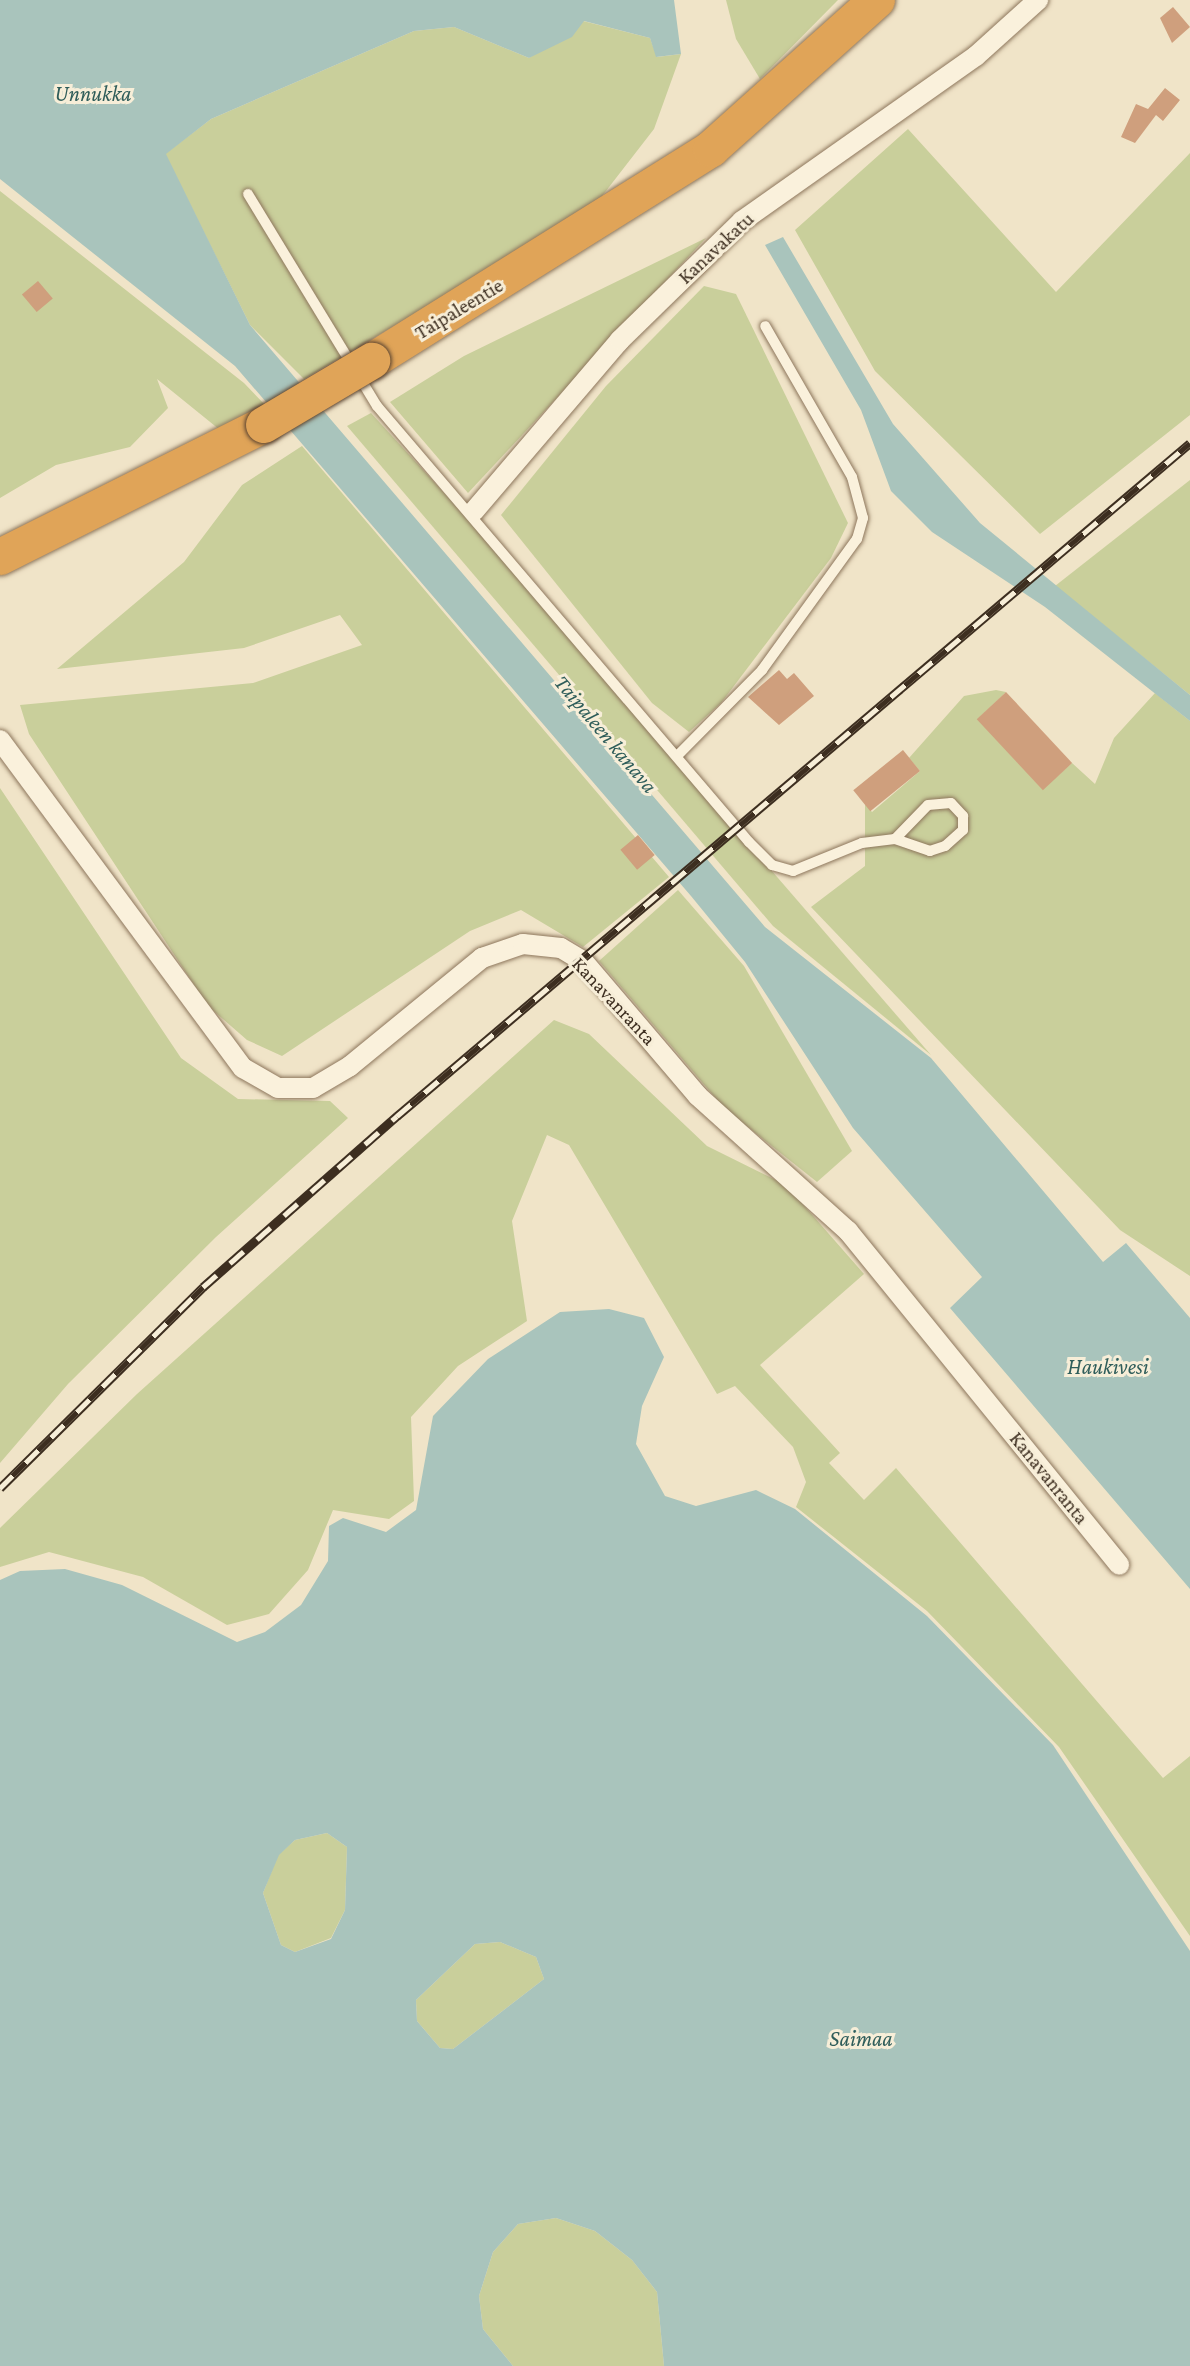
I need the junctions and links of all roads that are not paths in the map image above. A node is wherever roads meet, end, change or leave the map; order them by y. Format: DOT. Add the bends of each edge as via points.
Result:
graph roads {
  1 [pos="877,0"];
  2 [pos="1038,0"];
  3 [pos="248,194"];
  4 [pos="765,326"];
  5 [pos="474,511"];
  6 [pos="0,557"];
  7 [pos="0,740"];
  8 [pos="678,755"];
  9 [pos="895,839"];
  10 [pos="1119,1565"];
  1 -- 6 [label="highway, Taipaleentie, bridge" via="711,149 264,425"];
  2 -- 5 [label="street, Kanavakatu" via="976,56 742,221 620,340"];
  3 -- 5 [label="lane" via="377,406"];
  4 -- 8 [label="lane" via="852,477 863,518 857,539 762,670"];
  5 -- 8 [label="lane"];
  7 -- 10 [label="street, Kanavanranta" via="243,1068 278,1088 313,1088 350,1066 482,958 523,944 561,948 583,961 698,1096 848,1231"];
  8 -- 9 [label="lane" via="772,865 793,871 862,843"];
  9 -- 9 [label="lane" via="928,805 951,803 963,816 963,830 945,846 930,851"];
}
